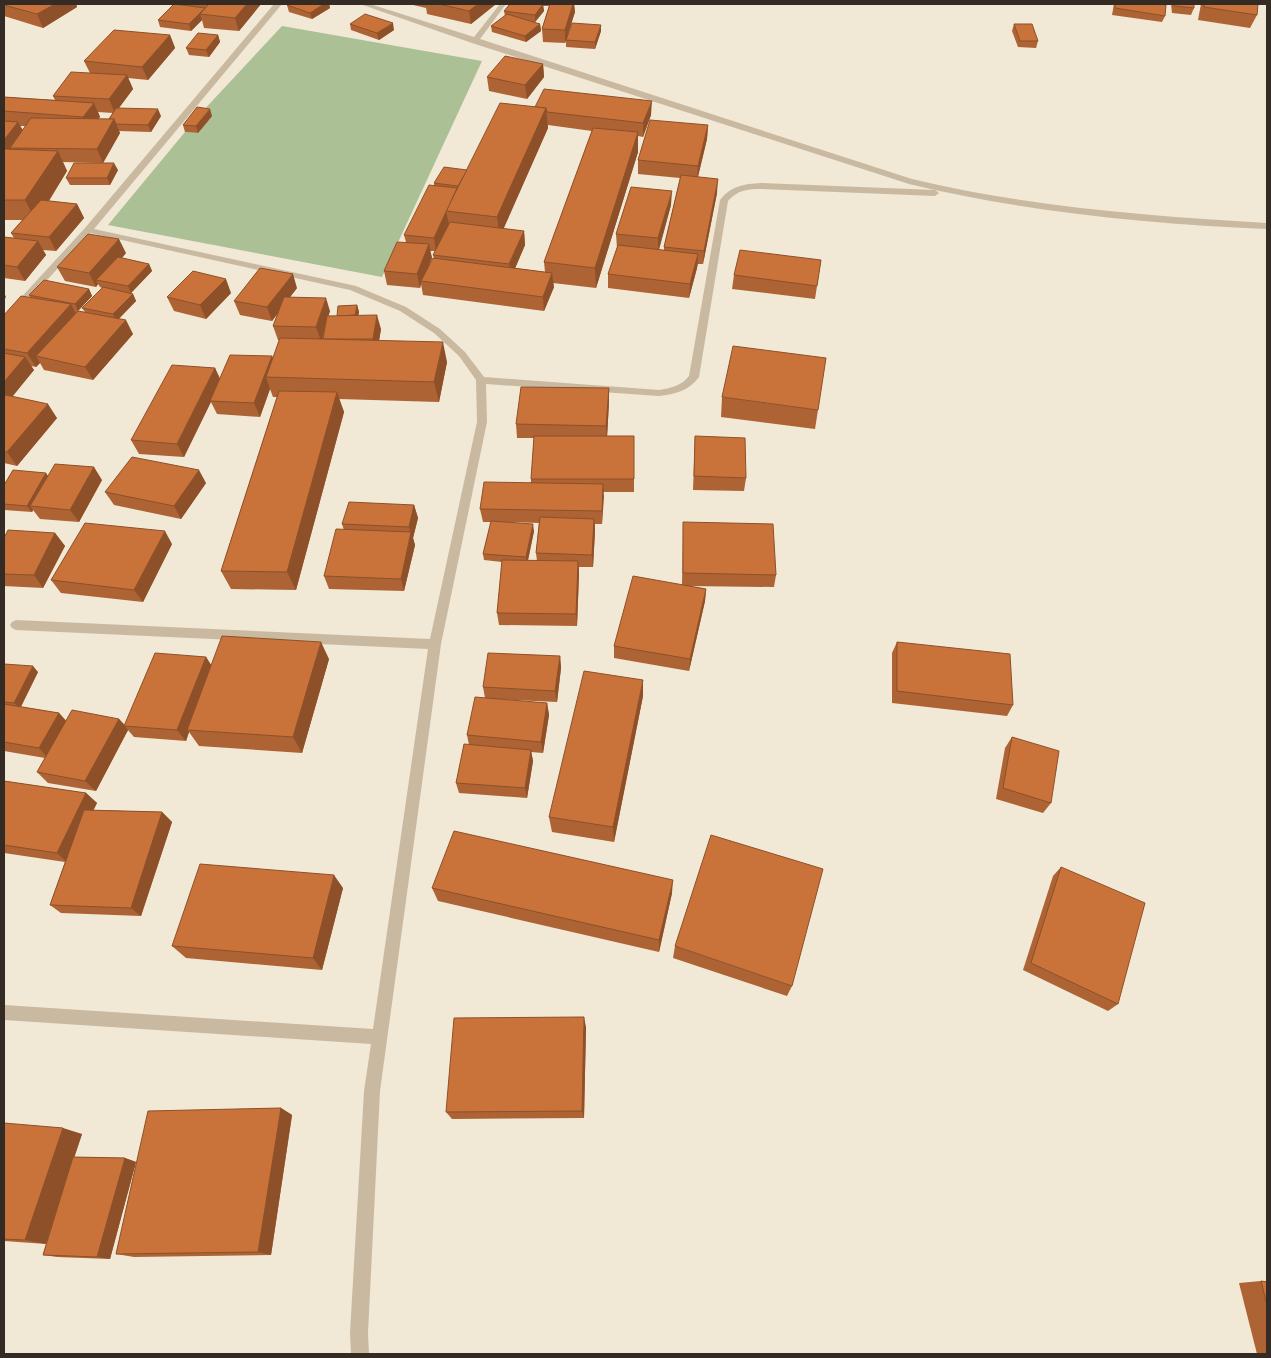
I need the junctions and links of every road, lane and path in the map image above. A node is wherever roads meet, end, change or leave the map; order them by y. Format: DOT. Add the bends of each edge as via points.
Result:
graph roads {
  1 [pos="278,4"];
  2 [pos="364,4"];
  3 [pos="503,4"];
  4 [pos="475,42"];
  5 [pos="956,193"];
  6 [pos="1267,226"];
  7 [pos="88,230"];
  8 [pos="4,322"];
  9 [pos="481,380"];
  10 [pos="16,625"];
  11 [pos="435,644"];
  12 [pos="4,1013"];
  13 [pos="379,1037"];
  14 [pos="360,1354"];
  1 -- 7 [label="street"];
  2 -- 4 [label="street"];
  3 -- 4 [label="street"];
  4 -- 5 [label="street" via="909,181"];
  5 -- 6 [label="street" via="1121,217"];
  5 -- 9 [label="street" via="760,186 736,188 724,200 699,356 689,385 659,393"];
  7 -- 8 [label="street"];
  7 -- 9 [label="street" via="353,288 402,308 437,331 462,354"];
  9 -- 11 [label="street" via="482,422"];
  10 -- 11 [label="street"];
  11 -- 13 [label="street"];
  12 -- 13 [label="street"];
  13 -- 14 [label="street" via="372,1091"];
}
